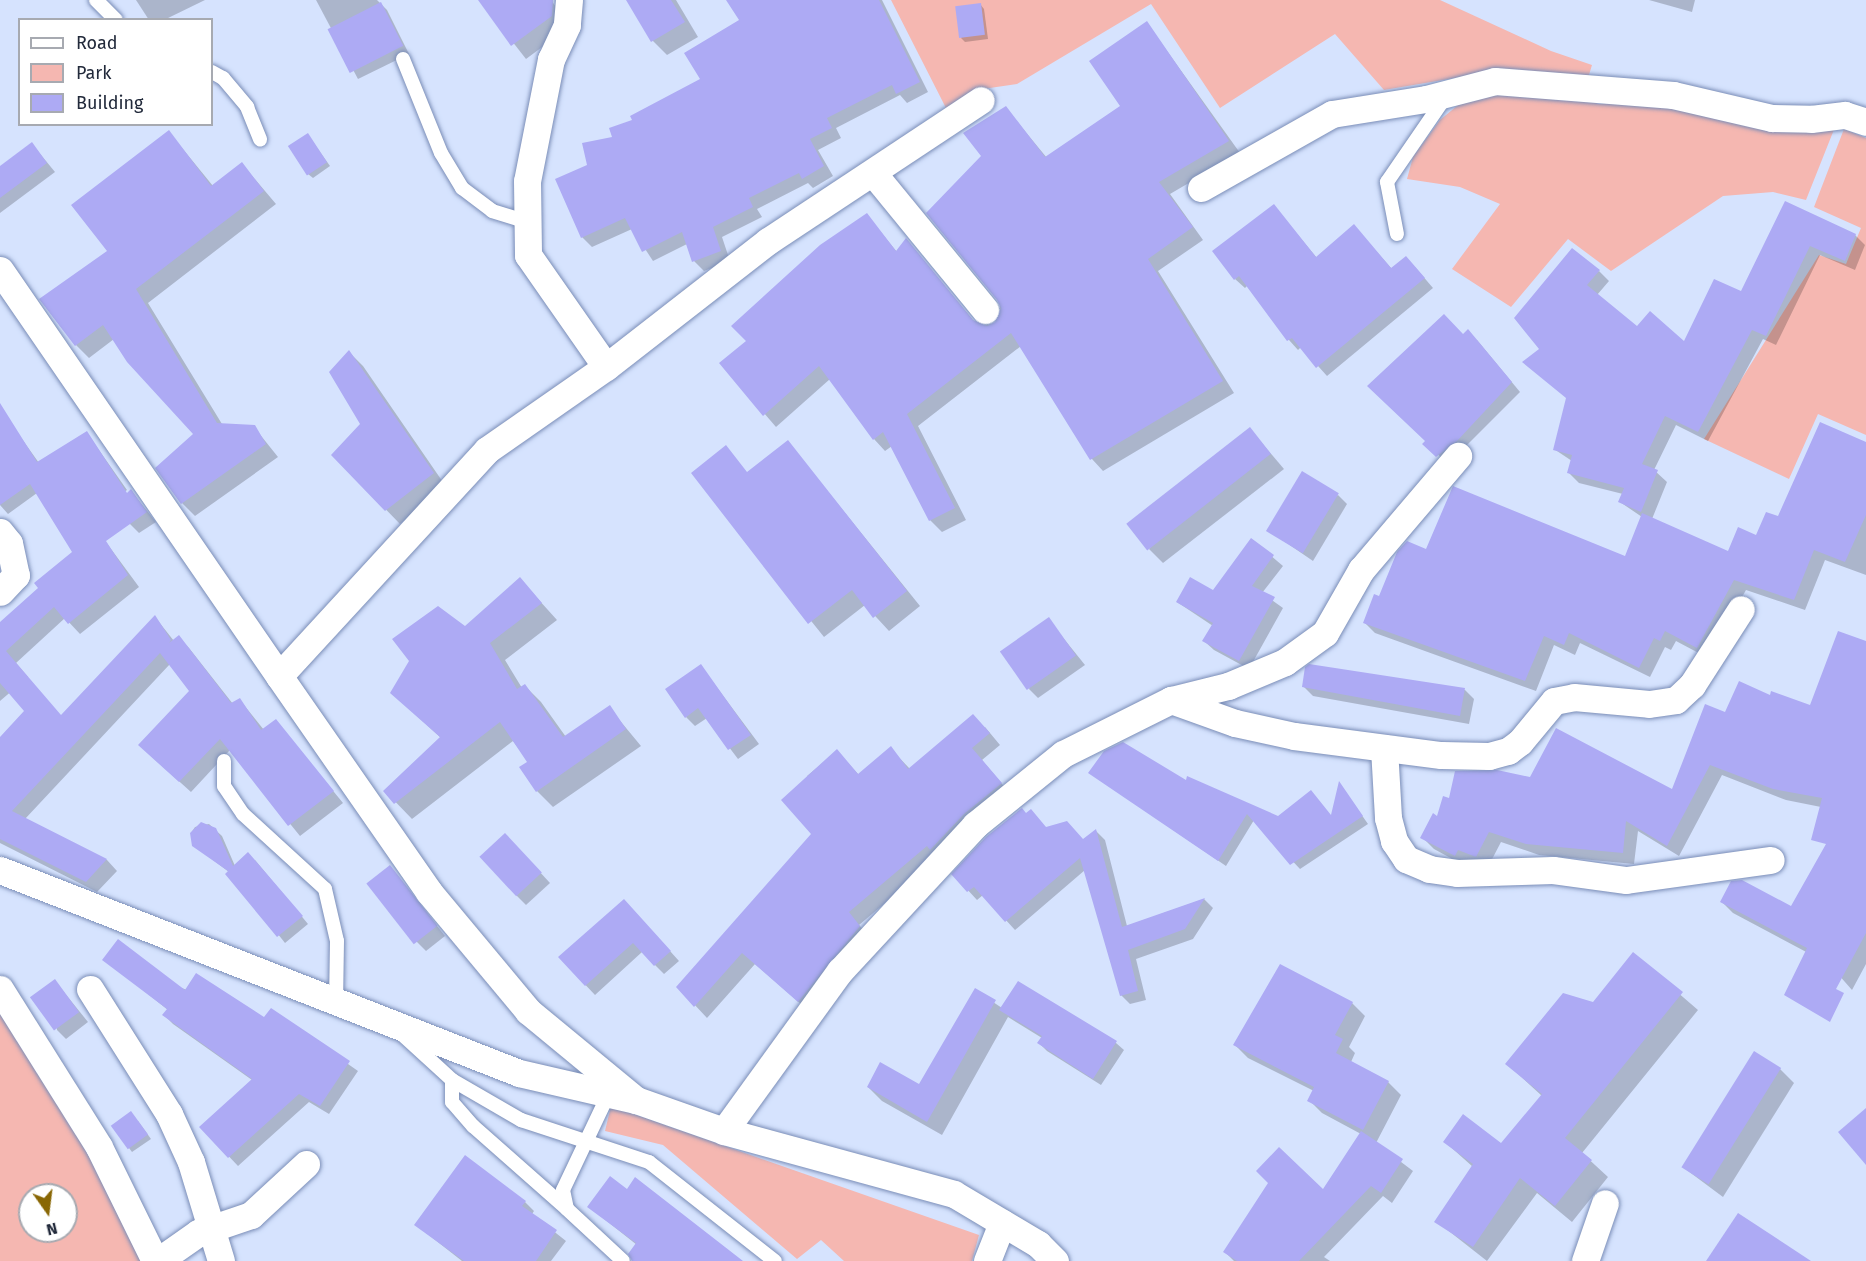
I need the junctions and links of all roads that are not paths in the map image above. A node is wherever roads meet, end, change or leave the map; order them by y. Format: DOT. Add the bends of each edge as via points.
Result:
graph roads {
  1 [pos="96,0"];
  2 [pos="569,0"];
  3 [pos="114,18"];
  4 [pos="404,58"];
  5 [pos="213,73"];
  6 [pos="1447,94"];
  7 [pos="981,100"];
  8 [pos="1866,123"];
  9 [pos="260,139"];
  10 [pos="873,173"];
  11 [pos="1201,188"];
  12 [pos="525,221"];
  13 [pos="1397,234"];
  14 [pos="0,270"];
  15 [pos="985,310"];
  16 [pos="606,367"];
  17 [pos="1458,456"];
  18 [pos="0,532"];
  19 [pos="0,592"];
  20 [pos="1742,609"];
  21 [pos="279,676"];
  22 [pos="1171,700"];
  23 [pos="1384,748"];
  24 [pos="224,761"];
  25 [pos="1771,860"];
  26 [pos="0,870"];
  27 [pos="0,989"];
  28 [pos="90,989"];
  29 [pos="336,1002"];
  30 [pos="390,1023"];
  31 [pos="452,1080"];
  32 [pos="609,1094"];
  33 [pos="636,1100"];
  34 [pos="724,1131"];
  35 [pos="588,1141"];
  36 [pos="306,1164"];
  37 [pos="1605,1203"];
  38 [pos="567,1209"];
  39 [pos="1002,1223"];
  40 [pos="211,1229"];
  41 [pos="157,1261"];
  42 [pos="221,1261"];
  43 [pos="623,1261"];
  44 [pos="775,1261"];
  45 [pos="987,1261"];
  46 [pos="1055,1261"];
  47 [pos="1585,1261"];
  1 -- 3 [label="lane"];
  2 -- 12 [label="street" via="567,25 551,58 527,181"];
  4 -- 12 [label="lane" via="441,153 462,188 492,211"];
  5 -- 9 [label="lane" via="223,78 247,107"];
  6 -- 8 [label="street" via="1495,81 1573,86 1673,95 1772,118 1845,115"];
  6 -- 11 [label="street" via="1332,114"];
  6 -- 13 [label="lane" via="1387,182"];
  7 -- 10 [label="street"];
  10 -- 15 [label="street"];
  10 -- 16 [label="street" via="768,241"];
  12 -- 16 [label="street" via="528,255 540,278"];
  14 -- 21 [label="street"];
  16 -- 21 [label="street" via="487,450"];
  17 -- 22 [label="street" via="1361,570 1325,633 1275,666 1228,686"];
  18 -- 19 [label="street" via="9,543 16,574"];
  20 -- 23 [label="street" via="1692,685 1676,700 1649,704 1574,697 1554,701 1520,742 1508,751 1489,756"];
  21 -- 33 [label="street" via="429,892 528,1011"];
  22 -- 23 [label="street" via="1235,723 1294,736"];
  22 -- 34 [label="street" via="1063,754 975,825 840,971"];
  23 -- 25 [label="street" via="1388,818 1394,842 1407,859 1429,869 1457,873 1553,870 1626,880"];
  24 -- 29 [label="lane" via="224,786 243,814 324,889 337,941"];
  26 -- 29 [label="street"];
  27 -- 41 [label="street" via="99,1147"];
  28 -- 40 [label="street" via="169,1114 191,1162"];
  29 -- 30 [label="street"];
  30 -- 31 [label="lane"];
  30 -- 32 [label="street" via="519,1072"];
  31 -- 35 [label="lane" via="521,1120"];
  31 -- 38 [label="lane" via="452,1102 473,1126"];
  32 -- 33 [label="street"];
  32 -- 35 [label="lane"];
  33 -- 34 [label="street"];
  34 -- 39 [label="street" via="954,1194"];
  35 -- 38 [label="lane" via="563,1190"];
  35 -- 44 [label="lane" via="649,1162"];
  36 -- 40 [label="street" via="251,1215"];
  37 -- 47 [label="street"];
  38 -- 43 [label="lane"];
  39 -- 45 [label="street"];
  39 -- 46 [label="street" via="1038,1244"];
  40 -- 41 [label="street" via="198,1233"];
  40 -- 42 [label="street"];
}
